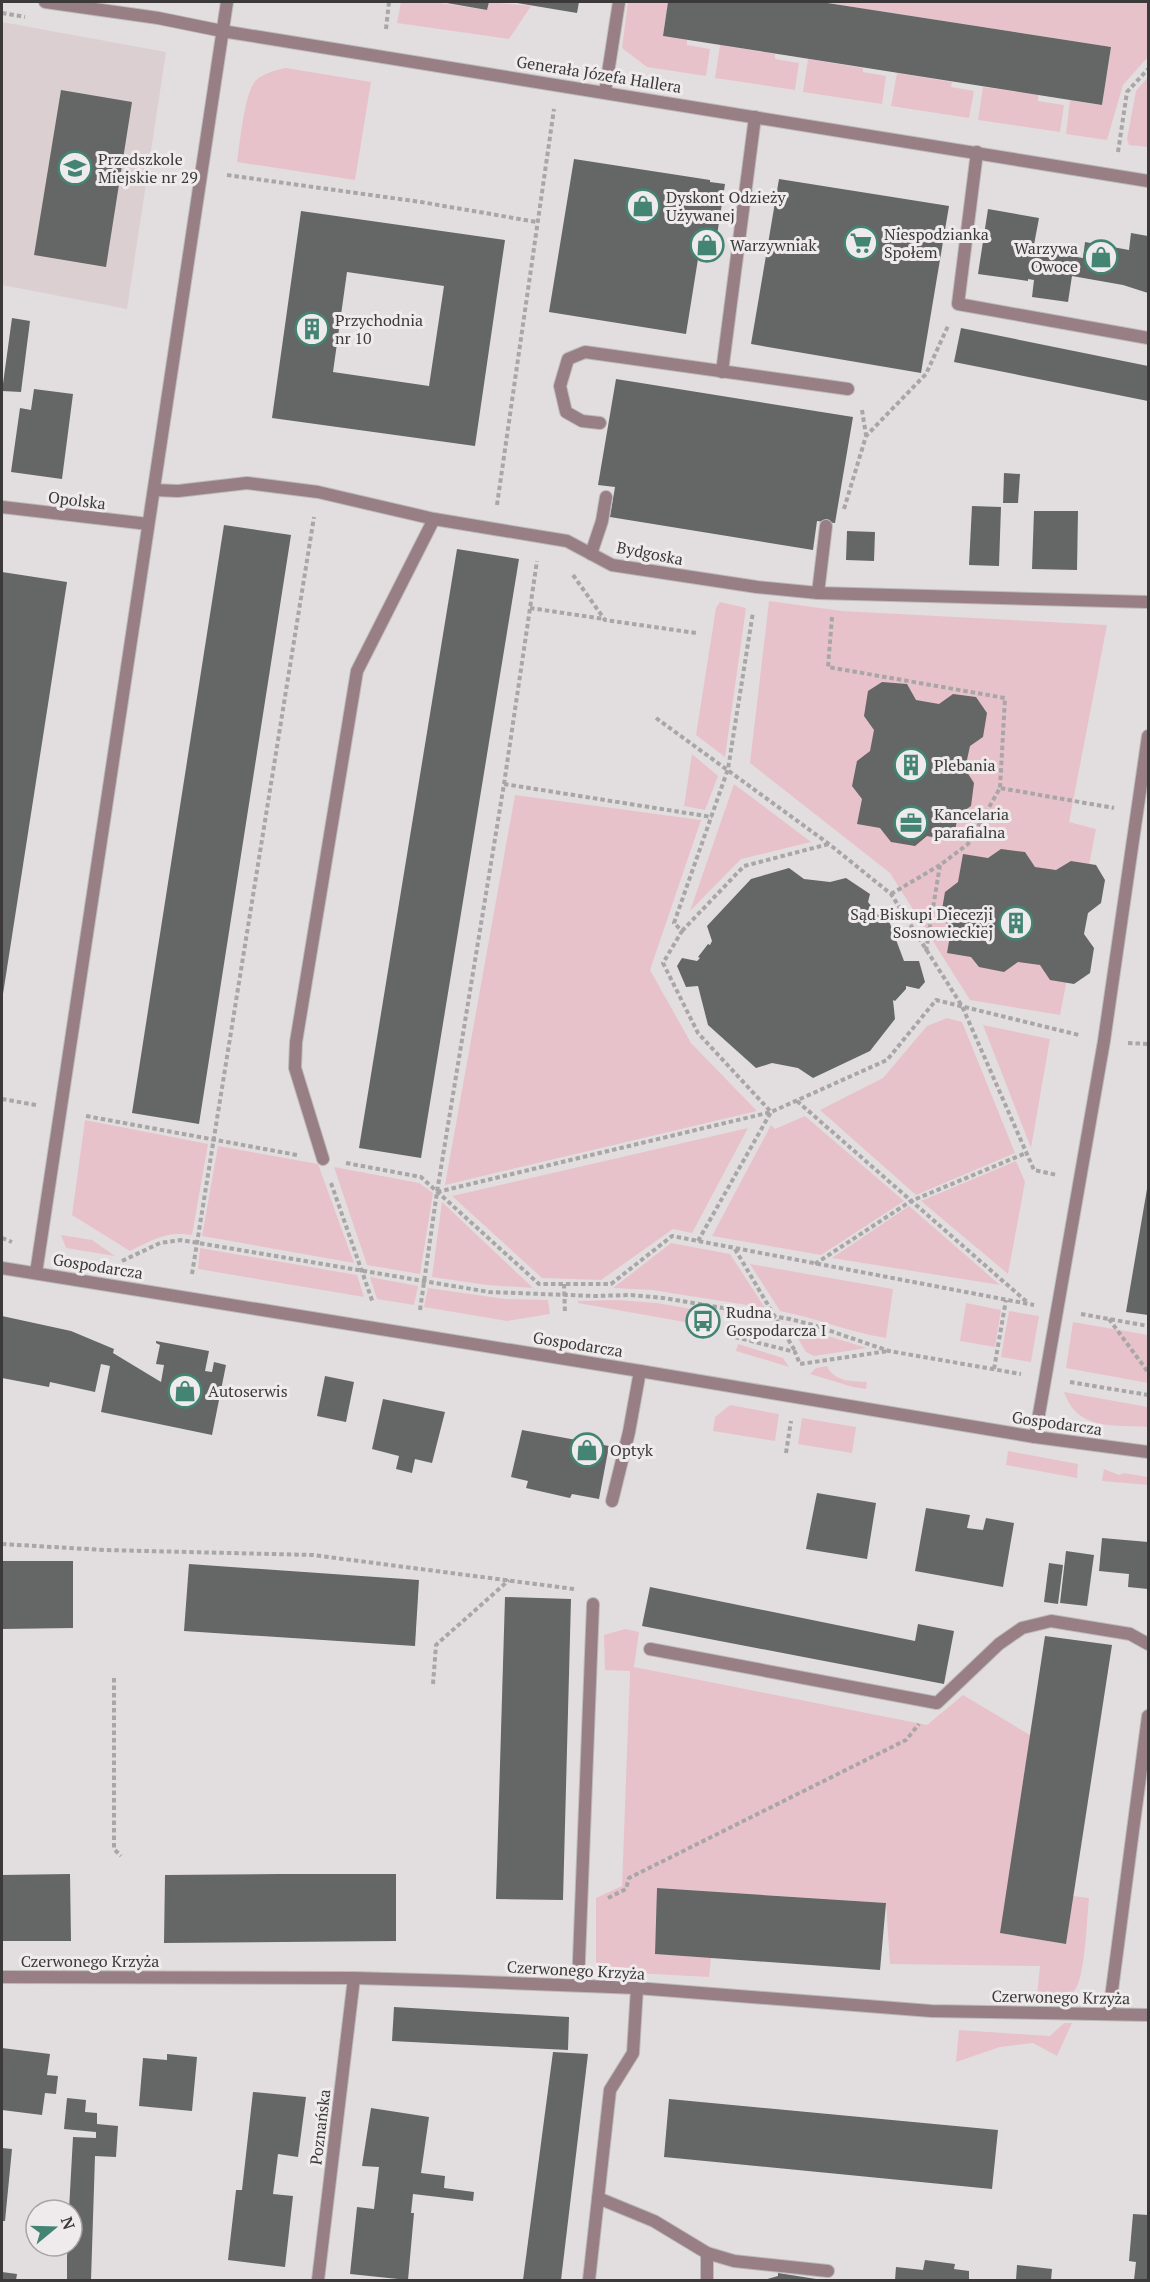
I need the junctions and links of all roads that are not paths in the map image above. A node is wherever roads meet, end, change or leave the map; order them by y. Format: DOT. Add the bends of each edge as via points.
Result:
graph roads {
  1 [pos="45,2"];
  2 [pos="227,2"];
  3 [pos="619,2"];
  4 [pos="222,31"];
  5 [pos="605,92"];
  6 [pos="755,117"];
  7 [pos="977,152"];
  8 [pos="1149,181"];
  9 [pos="1149,338"];
  10 [pos="722,372"];
  11 [pos="848,389"];
  12 [pos="600,423"];
  13 [pos="154,490"];
  14 [pos="606,497"];
  15 [pos="2,507"];
  16 [pos="434,519"];
  17 [pos="148,524"];
  18 [pos="826,526"];
  19 [pos="591,554"];
  20 [pos="818,593"];
  21 [pos="1149,602"];
  22 [pos="1149,736"];
  23 [pos="323,1160"];
  24 [pos="2,1268"];
  25 [pos="36,1273"];
  26 [pos="640,1371"];
  27 [pos="1035,1437"];
  28 [pos="1149,1452"];
  29 [pos="612,1501"];
  30 [pos="593,1604"];
  31 [pos="1149,1644"];
  32 [pos="650,1649"];
  33 [pos="1149,1716"];
  34 [pos="2,1977"];
  35 [pos="354,1978"];
  36 [pos="578,1985"];
  37 [pos="637,1988"];
  38 [pos="1109,2013"];
  39 [pos="1149,2015"];
  40 [pos="598,2198"];
  41 [pos="707,2253"];
  42 [pos="828,2271"];
  43 [pos="318,2280"];
  44 [pos="590,2280"];
  45 [pos="706,2280"];
  1 -- 4 [label="street, Generała Józefa Hallera"];
  2 -- 4 [label="street"];
  3 -- 5 [label="street"];
  4 -- 5 [label="street, Generała Józefa Hallera"];
  4 -- 13 [label="street"];
  5 -- 6 [label="street, Generała Józefa Hallera"];
  6 -- 7 [label="street, Generała Józefa Hallera"];
  6 -- 10 [label="street"];
  7 -- 8 [label="street, Generała Józefa Hallera"];
  7 -- 9 [label="street" via="958,304"];
  10 -- 11 [label="street"];
  10 -- 12 [label="street" via="585,352 568,359 560,386 566,412 582,421"];
  13 -- 16 [label="street, Bydgoska" via="247,483 318,492"];
  13 -- 17 [label="street"];
  14 -- 19 [label="street"];
  15 -- 17 [label="street, Opolska"];
  16 -- 19 [label="street, Bydgoska" via="567,542"];
  16 -- 23 [label="street" via="357,671 296,1042 295,1068"];
  17 -- 25 [label="street"];
  18 -- 20 [label="street"];
  19 -- 20 [label="street, Bydgoska" via="612,565"];
  20 -- 21 [label="street, Bydgoska"];
  22 -- 27 [label="street" via="1104,1041"];
  24 -- 25 [label="street, Gospodarcza"];
  25 -- 26 [label="street, Gospodarcza"];
  26 -- 27 [label="street, Gospodarcza"];
  26 -- 29 [label="street"];
  27 -- 28 [label="street, Gospodarcza"];
  30 -- 36 [label="street"];
  31 -- 32 [label="street" via="1130,1634 1051,1621 1022,1628 999,1644 937,1703"];
  33 -- 38 [label="street"];
  34 -- 35 [label="street, Czerwonego Krzyża"];
  35 -- 36 [label="street, Czerwonego Krzyża"];
  35 -- 43 [label="street, Poznańska"];
  36 -- 37 [label="street, Czerwonego Krzyża"];
  37 -- 38 [label="street, Czerwonego Krzyża" via="930,2011"];
  37 -- 40 [label="street" via="633,2053 610,2090"];
  38 -- 39 [label="street, Czerwonego Krzyża"];
  40 -- 41 [label="street" via="654,2221"];
  40 -- 44 [label="street"];
  41 -- 42 [label="street" via="734,2261"];
  41 -- 45 [label="street"];
}
